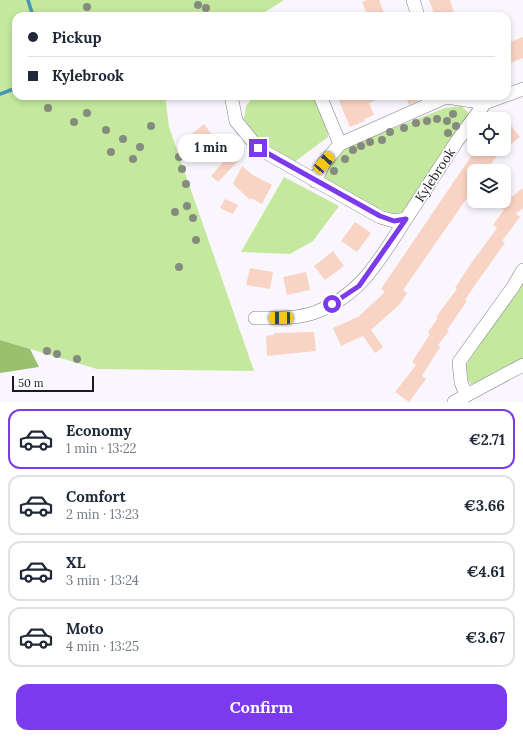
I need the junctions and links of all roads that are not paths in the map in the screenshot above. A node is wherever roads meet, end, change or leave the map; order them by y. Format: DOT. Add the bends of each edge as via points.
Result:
graph roads {
  1 [pos="412,0"];
  2 [pos="416,12"];
  3 [pos="523,89"];
  4 [pos="511,94"];
  5 [pos="232,100"];
  6 [pos="322,100"];
  7 [pos="439,100"];
  8 [pos="466,100"];
  9 [pos="493,100"];
  10 [pos="485,103"];
  11 [pos="340,144"];
  12 [pos="315,181"];
  13 [pos="406,219"];
  14 [pos="523,270"];
  15 [pos="255,318"];
  16 [pos="523,365"];
  17 [pos="466,395"];
  18 [pos="454,402"];
  1 -- 2 [label="street"];
  3 -- 4 [label="street"];
  5 -- 12 [label="street" via="236,121 258,148"];
  6 -- 11 [label="street"];
  7 -- 11 [label="street"];
  8 -- 10 [label="street"];
  9 -- 10 [label="street"];
  10 -- 13 [label="street, Kylebrook"];
  11 -- 12 [label="street" via="324,163"];
  12 -- 13 [label="street" via="380,216 394,221"];
  13 -- 15 [label="street, Kylebrook" via="369,274 347,296 316,312 281,318"];
  14 -- 17 [label="street" via="460,362 460,382"];
  16 -- 17 [label="street"];
  17 -- 18 [label="street"];
}
